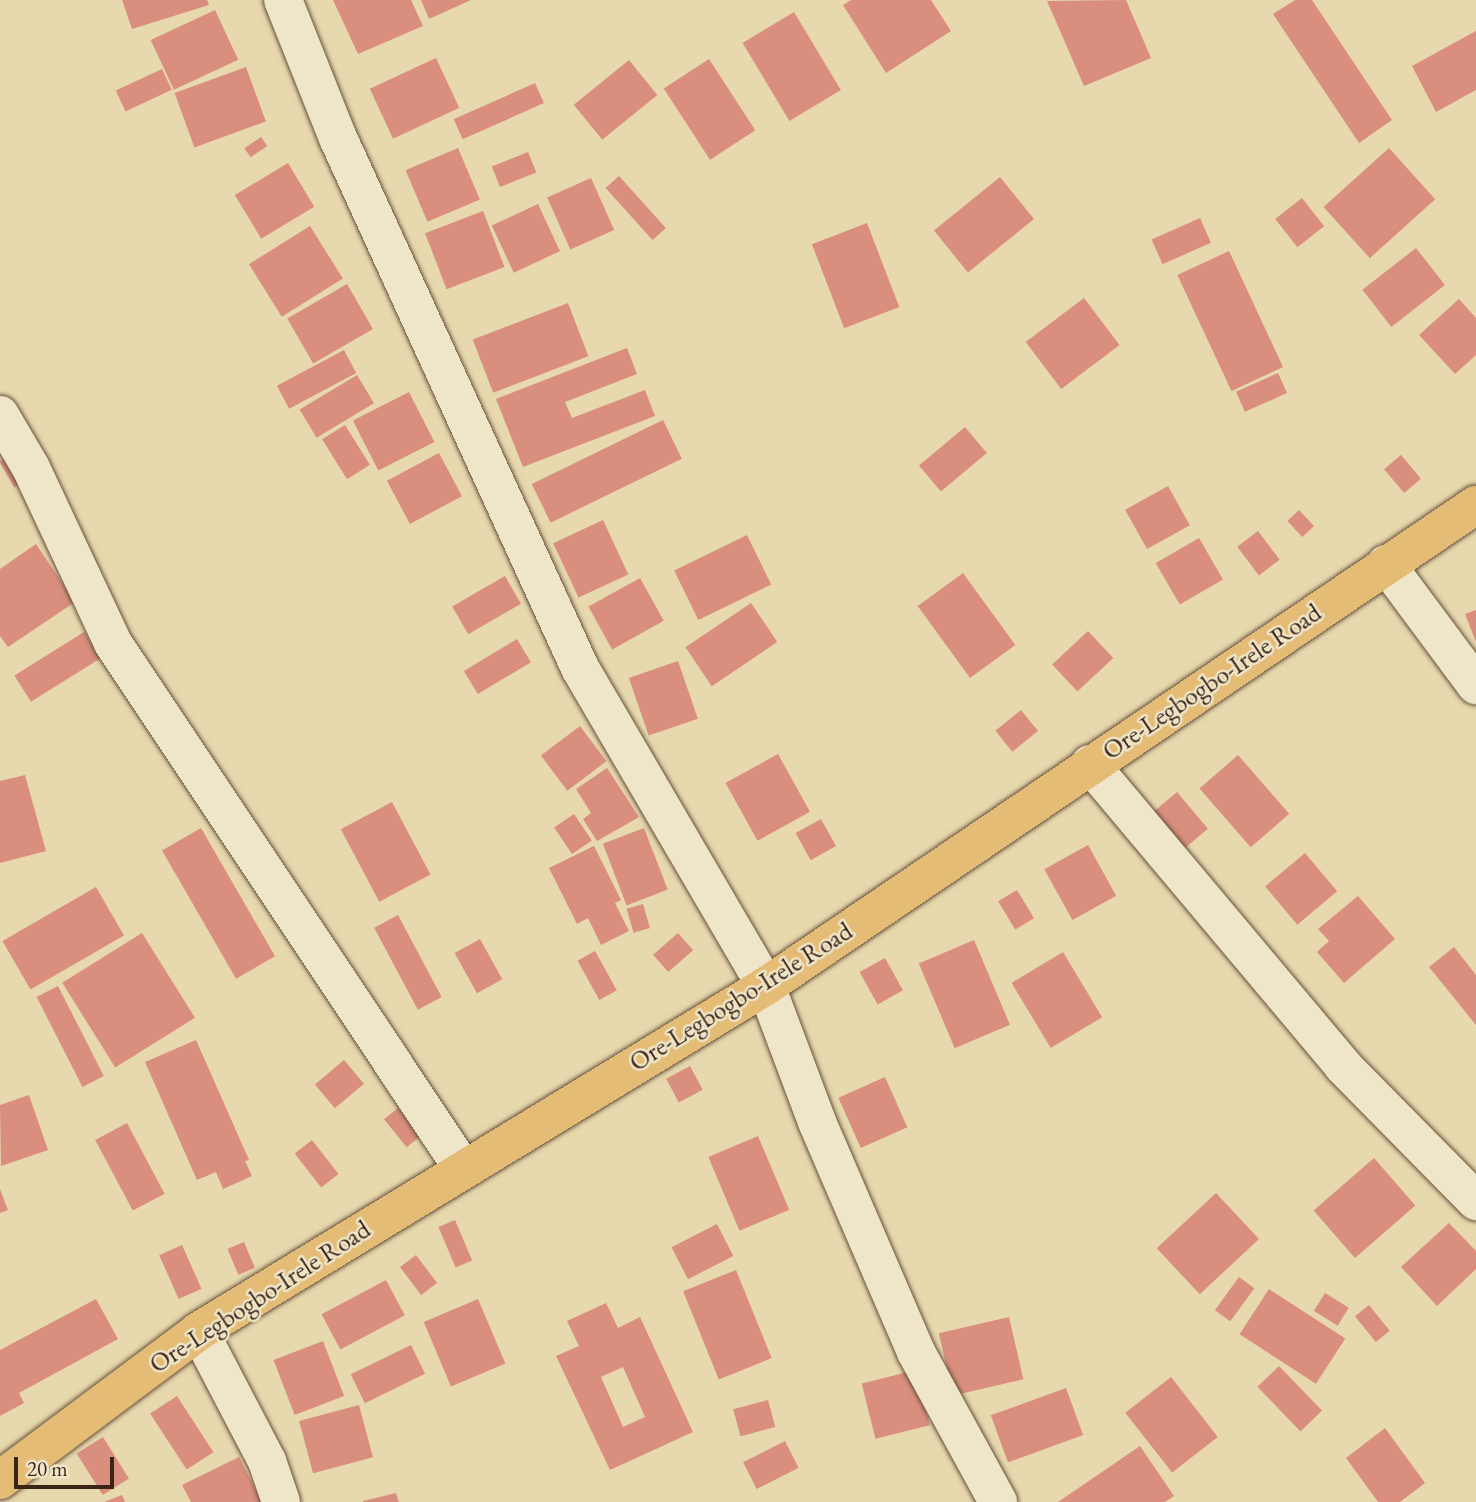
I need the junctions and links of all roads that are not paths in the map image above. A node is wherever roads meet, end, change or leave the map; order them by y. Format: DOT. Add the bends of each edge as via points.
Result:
graph roads {
  1 [pos="283,0"];
  2 [pos="0,415"];
  3 [pos="1476,505"];
  4 [pos="1386,564"];
  5 [pos="1476,685"];
  6 [pos="1090,764"];
  7 [pos="766,986"];
  8 [pos="462,1167"];
  9 [pos="1476,1201"];
  10 [pos="199,1331"];
  11 [pos="0,1480"];
  12 [pos="281,1502"];
  13 [pos="998,1502"];
  1 -- 7 [label="street" via="338,138 580,668"];
  2 -- 8 [label="street" via="31,468 113,643"];
  3 -- 4 [label="main road, Ore-Legbogbo-Irele Road"];
  4 -- 5 [label="street"];
  4 -- 6 [label="main road, Ore-Legbogbo-Irele Road"];
  6 -- 7 [label="main road, Ore-Legbogbo-Irele Road"];
  6 -- 9 [label="street" via="1343,1066"];
  7 -- 8 [label="main road, Ore-Legbogbo-Irele Road"];
  7 -- 13 [label="street" via="817,1122 916,1352"];
  8 -- 10 [label="main road, Ore-Legbogbo-Irele Road"];
  10 -- 11 [label="main road, Ore-Legbogbo-Irele Road"];
  10 -- 12 [label="street" via="267,1461"];
}
